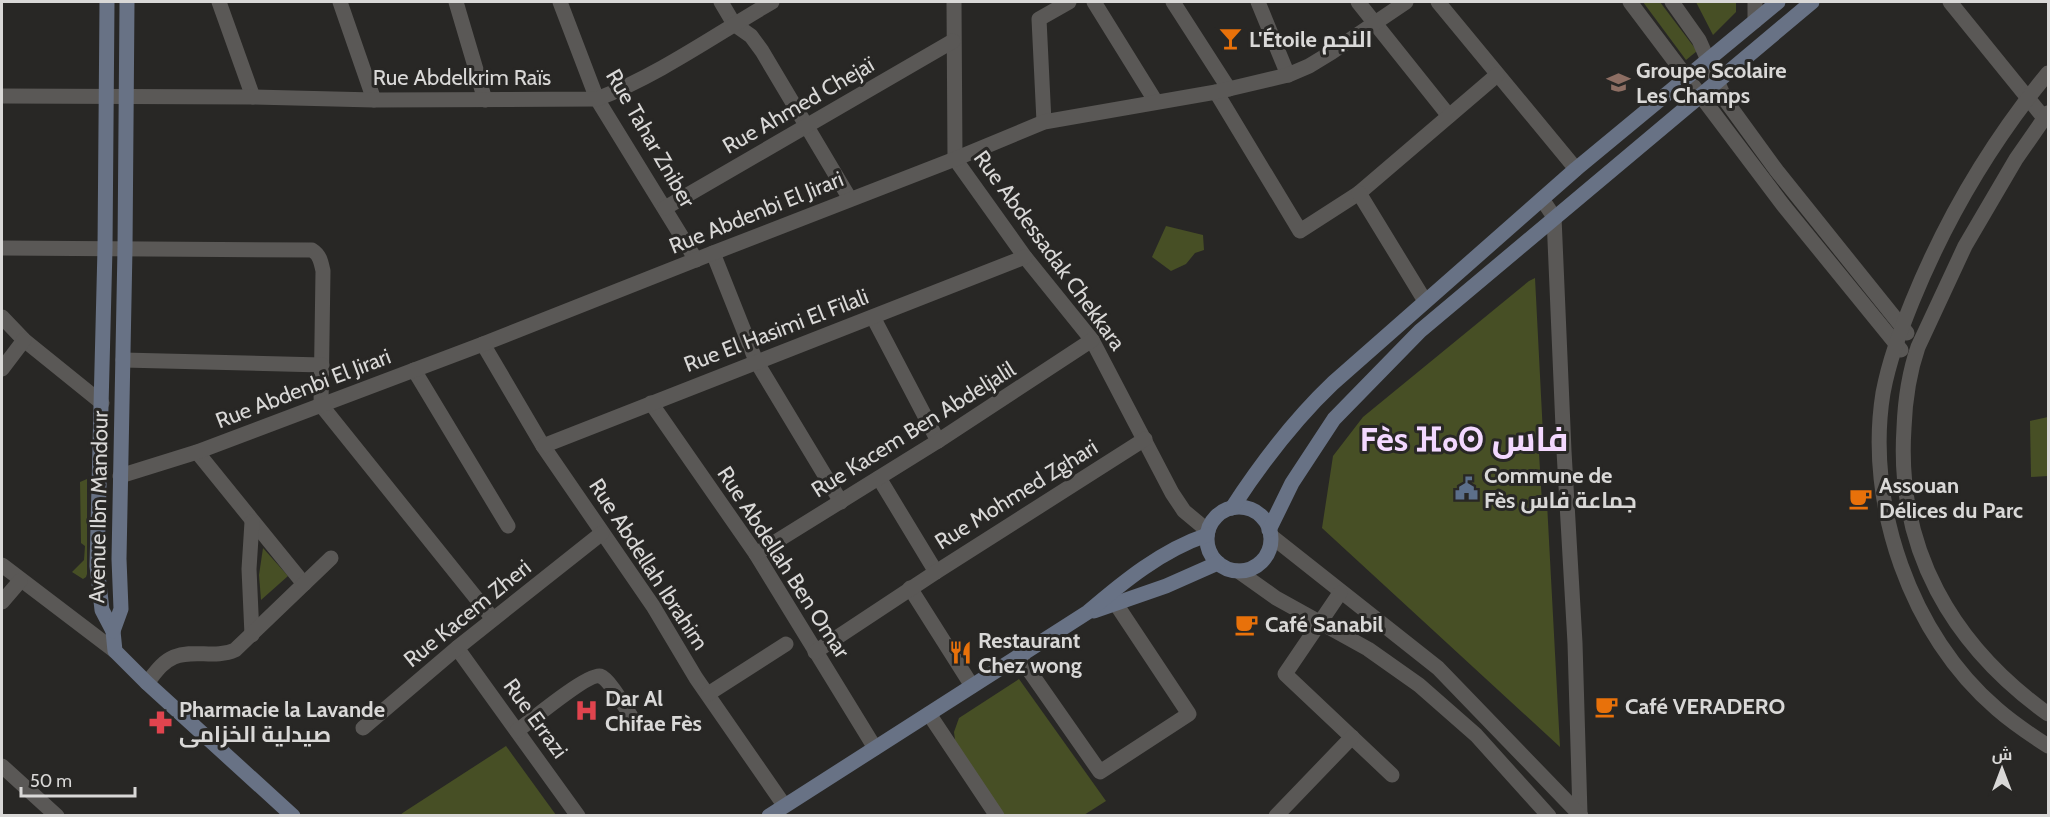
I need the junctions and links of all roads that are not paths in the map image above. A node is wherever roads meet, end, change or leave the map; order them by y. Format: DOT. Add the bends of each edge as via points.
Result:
graph roads {
  1 [pos="107,2"];
  2 [pos="127,2"];
  3 [pos="219,2"];
  4 [pos="340,2"];
  5 [pos="456,2"];
  6 [pos="560,2"];
  7 [pos="721,2"];
  8 [pos="772,2"];
  9 [pos="954,2"];
  10 [pos="1069,2"];
  11 [pos="1094,2"];
  12 [pos="1173,2"];
  13 [pos="1358,2"];
  14 [pos="1406,2"];
  15 [pos="1438,2"];
  16 [pos="1630,2"];
  17 [pos="1672,2"];
  18 [pos="1755,2"];
  19 [pos="1778,2"];
  20 [pos="1812,2"];
  21 [pos="1950,2"];
  22 [pos="1262,3"];
  23 [pos="1755,21"];
  24 [pos="734,24"];
  25 [pos="1374,24"];
  26 [pos="953,41"];
  27 [pos="1709,60"];
  28 [pos="2049,73"];
  29 [pos="1288,75"];
  30 [pos="1497,75"];
  31 [pos="1688,77"];
  32 [pos="1717,81"];
  33 [pos="1223,91"];
  34 [pos="1701,94"];
  35 [pos="2,96"];
  36 [pos="106,96"];
  37 [pos="126,96"];
  38 [pos="253,97"];
  39 [pos="2028,98"];
  40 [pos="597,99"];
  41 [pos="374,100"];
  42 [pos="485,100"];
  43 [pos="1156,102"];
  44 [pos="2047,115"];
  45 [pos="1449,116"];
  46 [pos="1044,122"];
  47 [pos="806,128"];
  48 [pos="955,159"];
  49 [pos="1576,169"];
  50 [pos="1359,193"];
  51 [pos="850,199"];
  52 [pos="1542,199"];
  53 [pos="665,208"];
  54 [pos="1554,217"];
  55 [pos="2,248"];
  56 [pos="105,248"];
  57 [pos="125,248"];
  58 [pos="713,253"];
  59 [pos="1025,257"];
  60 [pos="696,260"];
  61 [pos="1425,301"];
  62 [pos="873,317"];
  63 [pos="2,318"];
  64 [pos="1902,327"];
  65 [pos="24,340"];
  66 [pos="1092,340"];
  67 [pos="1895,343"];
  68 [pos="483,344"];
  69 [pos="1918,347"];
  70 [pos="123,360"];
  71 [pos="756,361"];
  72 [pos="1912,364"];
  73 [pos="322,365"];
  74 [pos="2,369"];
  75 [pos="414,370"];
  76 [pos="651,403"];
  77 [pos="102,404"];
  78 [pos="321,405"];
  79 [pos="1145,439"];
  80 [pos="938,441"];
  81 [pos="543,446"];
  82 [pos="197,452"];
  83 [pos="120,476"];
  84 [pos="879,478"];
  85 [pos="841,502"];
  86 [pos="1232,508"];
  87 [pos="252,522"];
  88 [pos="508,526"];
  89 [pos="602,533"];
  90 [pos="1207,533"];
  91 [pos="1270,533"];
  92 [pos="756,554"];
  93 [pos="331,558"];
  94 [pos="1218,563"];
  95 [pos="2,566"];
  96 [pos="1238,571"];
  97 [pos="936,572"];
  98 [pos="20,581"];
  99 [pos="304,584"];
  100 [pos="910,588"];
  101 [pos="1340,593"];
  102 [pos="2,602"];
  103 [pos="1116,604"];
  104 [pos="1088,612"];
  105 [pos="493,619"];
  106 [pos="1320,623"];
  107 [pos="112,631"];
  108 [pos="252,635"];
  109 [pos="786,644"];
  110 [pos="457,648"];
  111 [pos="115,651"];
  112 [pos="814,652"];
  113 [pos="1019,656"];
  114 [pos="147,683"];
  115 [pos="972,686"];
  116 [pos="708,694"];
  117 [pos="929,714"];
  118 [pos="2049,714"];
  119 [pos="634,721"];
  120 [pos="363,728"];
  121 [pos="517,731"];
  122 [pos="1352,737"];
  123 [pos="2049,746"];
  124 [pos="874,748"];
  125 [pos="2,766"];
  126 [pos="1392,775"];
  127 [pos="784,805"];
  128 [pos="1581,815"];
  129 [pos="57,816"];
  130 [pos="293,816"];
  131 [pos="578,816"];
  132 [pos="769,816"];
  133 [pos="998,816"];
  134 [pos="1276,816"];
  135 [pos="1549,816"];
  1 -- 36 [label="street, Avenue Ibn Mandour"];
  2 -- 37 [label="street, Avenue Ibn Mandour"];
  3 -- 38 [label="street"];
  4 -- 41 [label="street"];
  5 -- 42 [label="street"];
  6 -- 40 [label="street, Rue Tahar Zniber"];
  7 -- 24 [label="street"];
  8 -- 24 [label="street, Rue Abdelkrim Raïs"];
  9 -- 26 [label="street, Rue Abdessadak Chekkara"];
  10 -- 46 [label="street" via="1039,20"];
  11 -- 43 [label="street"];
  12 -- 33 [label="street"];
  13 -- 25 [label="street"];
  14 -- 25 [label="street, Rue Abdenbi El Jirari"];
  15 -- 30 [label="street"];
  16 -- 31 [label="street"];
  17 -- 27 [label="street" via="1700,40"];
  18 -- 23 [label="street"];
  19 -- 23 [label="street"];
  20 -- 32 [label="street"];
  21 -- 39 [label="street"];
  22 -- 29 [label="street"];
  23 -- 27 [label="street"];
  24 -- 40 [label="street, Rue Abdelkrim Raïs" via="629,85"];
  24 -- 47 [label="street" via="751,36 762,51"];
  25 -- 29 [label="street, Rue Abdenbi El Jirari"];
  25 -- 45 [label="street"];
  26 -- 47 [label="street, Rue Ahmed Chejaï"];
  26 -- 48 [label="street, Rue Abdessadak Chekkara"];
  27 -- 31 [label="street"];
  27 -- 32 [label="street"];
  28 -- 39 [label="street"];
  29 -- 33 [label="street, Rue Abdenbi El Jirari"];
  30 -- 45 [label="street"];
  30 -- 49 [label="street"];
  31 -- 34 [label="street"];
  31 -- 49 [label="street"];
  32 -- 34 [label="street"];
  32 -- 64 [label="street" via="1726,101 1777,171"];
  33 -- 43 [label="street, Rue Abdenbi El Jirari"];
  33 -- 50 [label="street" via="1300,231"];
  34 -- 54 [label="street"];
  34 -- 67 [label="street" via="1783,205"];
  35 -- 36 [label="street, Rue Abdelkrim Raïs"];
  36 -- 37 [label="street, Rue Abdelkrim Raïs"];
  36 -- 56 [label="street, Avenue Ibn Mandour"];
  37 -- 38 [label="street, Rue Abdelkrim Raïs"];
  37 -- 57 [label="street, Avenue Ibn Mandour"];
  38 -- 41 [label="street, Rue Abdelkrim Raïs"];
  39 -- 44 [label="street"];
  39 -- 64 [label="street" via="1945,230"];
  40 -- 42 [label="street, Rue Abdelkrim Raïs"];
  40 -- 53 [label="street, Rue Tahar Zniber"];
  41 -- 42 [label="street, Rue Abdelkrim Raïs"];
  43 -- 46 [label="street, Rue Abdenbi El Jirari"];
  44 -- 69 [label="street" via="1965,246"];
  45 -- 50 [label="street"];
  46 -- 48 [label="street, Rue Abdenbi El Jirari"];
  47 -- 51 [label="street"];
  47 -- 53 [label="street, Rue Ahmed Chejaï"];
  48 -- 51 [label="street, Rue Abdenbi El Jirari"];
  48 -- 59 [label="street, Rue Abdessadak Chekkara"];
  49 -- 52 [label="street"];
  50 -- 61 [label="street"];
  51 -- 58 [label="street, Rue Abdenbi El Jirari"];
  52 -- 54 [label="street"];
  52 -- 61 [label="street"];
  53 -- 60 [label="street, Rue Tahar Zniber"];
  54 -- 91 [label="street" via="1420,331 1334,419 1292,483"];
  54 -- 128 [label="street"];
  55 -- 56 [label="street"];
  56 -- 57 [label="street"];
  56 -- 77 [label="street, Avenue Ibn Mandour"];
  57 -- 70 [label="street, Avenue Ibn Mandour"];
  57 -- 73 [label="street" via="312,250 321,259 323,271"];
  58 -- 60 [label="street, Rue Abdenbi El Jirari"];
  58 -- 71 [label="street"];
  59 -- 62 [label="street, Rue El Hasimi El Filali"];
  59 -- 66 [label="street, Rue Abdessadak Chekkara"];
  60 -- 68 [label="street, Rue Abdenbi El Jirari"];
  61 -- 86 [label="street" via="1305,410 1258,467"];
  62 -- 71 [label="street, Rue El Hasimi El Filali"];
  62 -- 80 [label="street"];
  63 -- 65 [label="street"];
  64 -- 67 [label="street"];
  64 -- 69 [label="street"];
  65 -- 74 [label="street"];
  65 -- 77 [label="street"];
  66 -- 79 [label="street, Rue Abdessadak Chekkara"];
  66 -- 80 [label="street, Rue Kacem Ben Abdeljalil"];
  67 -- 72 [label="street"];
  67 -- 123 [label="street" via="1883,394 1881,478 1892,537 1906,580 1942,646 1975,688 1997,710"];
  68 -- 75 [label="street, Rue Abdenbi El Jirari"];
  68 -- 81 [label="street, Rue Abdellah Ibrahim"];
  69 -- 72 [label="street"];
  70 -- 73 [label="street"];
  70 -- 83 [label="street, Avenue Ibn Mandour"];
  71 -- 76 [label="street, Rue El Hasimi El Filali"];
  71 -- 85 [label="street"];
  72 -- 118 [label="street" via="1905,406 1903,467 1908,505 1929,576 1976,649 2005,680"];
  73 -- 78 [label="street"];
  75 -- 78 [label="street, Rue Abdenbi El Jirari"];
  75 -- 88 [label="street"];
  76 -- 81 [label="street, Rue El Hasimi El Filali"];
  76 -- 92 [label="street, Rue Abdellah Ben Omar"];
  77 -- 107 [label="street, Avenue Ibn Mandour" via="97,566 102,610"];
  78 -- 82 [label="street, Rue Abdenbi El Jirari"];
  78 -- 105 [label="street"];
  79 -- 90 [label="street, Rue Abdessadak Chekkara" via="1178,502"];
  79 -- 97 [label="street, Rue Mohmed Zghari"];
  80 -- 84 [label="street, Rue Kacem Ben Abdeljalil"];
  81 -- 89 [label="street, Rue Abdellah Ibrahim"];
  82 -- 83 [label="street, Rue Abdenbi El Jirari"];
  82 -- 87 [label="street"];
  83 -- 107 [label="street, Avenue Ibn Mandour" via="121,609"];
  84 -- 85 [label="street, Rue Kacem Ben Abdeljalil"];
  84 -- 97 [label="street"];
  85 -- 92 [label="street, Rue Kacem Ben Abdeljalil"];
  86 -- 90 [label="street" via="1221,513"];
  86 -- 91 [label="street" via="1255,512"];
  87 -- 99 [label="street"];
  87 -- 108 [label="street"];
  89 -- 105 [label="street, Rue Kacem Zheri"];
  89 -- 116 [label="street, Rue Abdellah Ibrahim"];
  90 -- 94 [label="street" via="1207,546"];
  90 -- 104 [label="street" via="1123,582"];
  91 -- 96 [label="street" via="1264,558 1253,568"];
  91 -- 101 [label="street"];
  92 -- 112 [label="street, Rue Abdellah Ben Omar"];
  93 -- 99 [label="street"];
  94 -- 96 [label="street"];
  94 -- 103 [label="street"];
  95 -- 98 [label="street"];
  96 -- 106 [label="street"];
  97 -- 100 [label="street, Rue Mohmed Zghari"];
  98 -- 102 [label="street"];
  98 -- 111 [label="street"];
  99 -- 108 [label="street"];
  100 -- 112 [label="street, Rue Mohmed Zghari"];
  100 -- 115 [label="street"];
  101 -- 106 [label="street"];
  101 -- 128 [label="street" via="1438,668"];
  103 -- 104 [label="street"];
  103 -- 113 [label="street" via="1189,714 1100,772"];
  104 -- 113 [label="street"];
  105 -- 110 [label="street, Rue Kacem Zheri"];
  106 -- 122 [label="street" via="1285,674"];
  106 -- 135 [label="street" via="1368,649 1450,710"];
  107 -- 111 [label="street"];
  108 -- 114 [label="street" via="225,654 174,657"];
  109 -- 116 [label="street"];
  110 -- 120 [label="street, Rue Kacem Zheri"];
  110 -- 121 [label="street, Rue Errazi"];
  111 -- 114 [label="street"];
  112 -- 124 [label="street, Rue Abdellah Ben Omar"];
  113 -- 115 [label="street"];
  114 -- 130 [label="street"];
  115 -- 117 [label="street"];
  116 -- 127 [label="street, Rue Abdellah Ibrahim"];
  117 -- 124 [label="street"];
  117 -- 133 [label="street"];
  119 -- 121 [label="street" via="609,684 595,676"];
  121 -- 131 [label="street, Rue Errazi"];
  122 -- 126 [label="street"];
  122 -- 134 [label="street"];
  124 -- 127 [label="street"];
  125 -- 129 [label="street"];
  127 -- 132 [label="street"];
}
